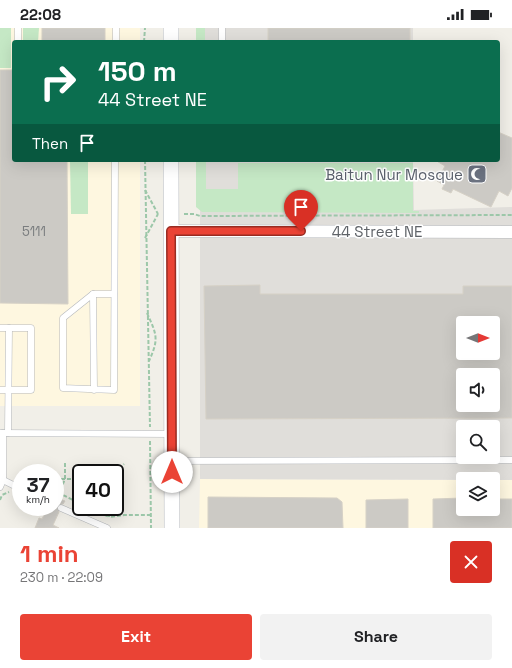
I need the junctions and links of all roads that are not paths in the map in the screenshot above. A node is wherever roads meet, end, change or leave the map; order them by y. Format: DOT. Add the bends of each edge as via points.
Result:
graph roads {
  1 [pos="18,28"];
  2 [pos="116,28"];
  3 [pos="171,28"];
  4 [pos="222,28"];
  5 [pos="18,40"];
  6 [pos="116,40"];
  7 [pos="171,40"];
  8 [pos="222,40"];
  9 [pos="115,162"];
  10 [pos="171,162"];
  11 [pos="171,231"];
  12 [pos="512,232"];
  13 [pos="93,294"];
  14 [pos="114,294"];
  15 [pos="0,328"];
  16 [pos="9,328"];
  17 [pos="0,390"];
  18 [pos="9,390"];
  19 [pos="94,390"];
  20 [pos="4,433"];
  21 [pos="171,434"];
  22 [pos="512,460"];
  23 [pos="172,461"];
  24 [pos="3,480"];
  25 [pos="12,484"];
  26 [pos="0,487"];
  27 [pos="64,509"];
  28 [pos="108,528"];
  29 [pos="172,528"];
  1 -- 5 [label="lane"];
  2 -- 6 [label="lane"];
  3 -- 7 [label="street"];
  4 -- 8 [label="lane"];
  9 -- 14 [label="lane"];
  10 -- 11 [label="street" via="164,214"];
  11 -- 12 [label="street, 44 Street NE"];
  11 -- 21 [label="street"];
  13 -- 14 [label="lane"];
  13 -- 19 [label="lane"];
  13 -- 19 [label="lane" via="63,318 63,388"];
  14 -- 19 [label="lane" via="114,390"];
  15 -- 16 [label="lane"];
  16 -- 18 [label="lane"];
  16 -- 18 [label="lane" via="31,328 31,390"];
  17 -- 18 [label="lane"];
  18 -- 20 [label="lane"];
  20 -- 21 [label="lane"];
  20 -- 24 [label="lane"];
  21 -- 23 [label="street"];
  22 -- 23 [label="lane"];
  23 -- 29 [label="street"];
  24 -- 25 [label="lane"];
  24 -- 26 [label="lane"];
  27 -- 28 [label="lane"];
}
